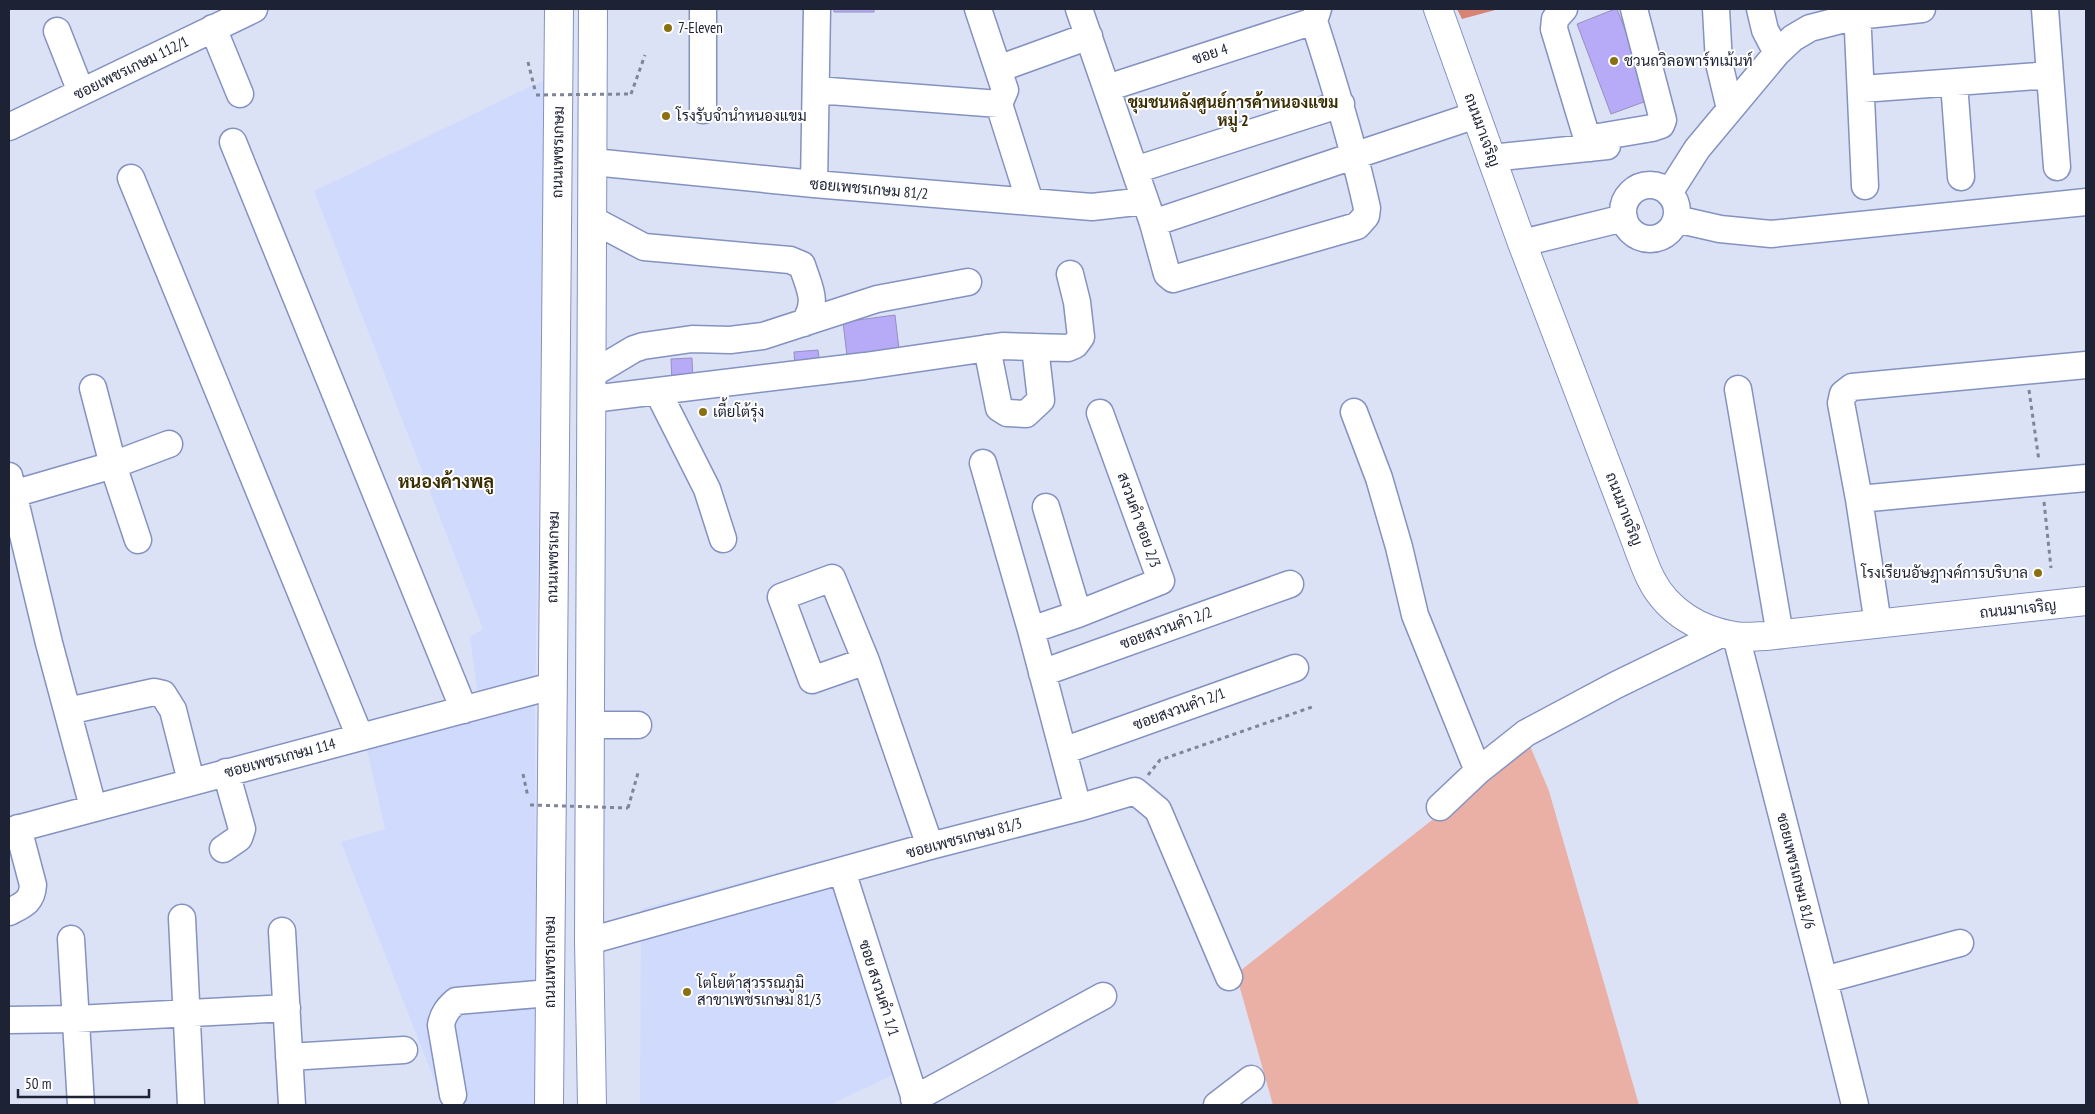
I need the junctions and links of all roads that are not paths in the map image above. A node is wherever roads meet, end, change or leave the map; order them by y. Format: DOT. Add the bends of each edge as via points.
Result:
graph roads {
  1 [pos="254,9"];
  2 [pos="559,9"];
  3 [pos="593,9"];
  4 [pos="703,9"];
  5 [pos="817,9"];
  6 [pos="978,9"];
  7 [pos="1079,9"];
  8 [pos="1438,9"];
  9 [pos="1564,9"];
  10 [pos="1634,9"];
  11 [pos="1716,9"];
  12 [pos="1760,9"];
  13 [pos="1922,9"];
  14 [pos="2045,9"];
  15 [pos="1857,13"];
  16 [pos="1316,15"];
  17 [pos="213,28"];
  18 [pos="57,31"];
  19 [pos="1089,36"];
  20 [pos="1777,53"];
  21 [pos="998,68"];
  22 [pos="2050,75"];
  23 [pos="1954,83"];
  24 [pos="1106,88"];
  25 [pos="1862,89"];
  26 [pos="816,90"];
  27 [pos="81,92"];
  28 [pos="240,94"];
  29 [pos="999,104"];
  30 [pos="1341,104"];
  31 [pos="1730,109"];
  32 [pos="703,110"];
  33 [pos="1476,115"];
  34 [pos="9,127"];
  35 [pos="1660,139"];
  36 [pos="233,142"];
  37 [pos="1588,144"];
  38 [pos="1355,155"];
  39 [pos="1491,158"];
  40 [pos="593,162"];
  41 [pos="2057,168"];
  42 [pos="1135,170"];
  43 [pos="1961,177"];
  44 [pos="131,178"];
  45 [pos="814,184"];
  46 [pos="1865,186"];
  47 [pos="1670,193"];
  48 [pos="1030,202"];
  49 [pos="2086,202"];
  50 [pos="1149,212"];
  51 [pos="1624,218"];
  52 [pos="1676,219"];
  53 [pos="593,220"];
  54 [pos="1522,243"];
  55 [pos="1070,274"];
  56 [pos="968,282"];
  57 [pos="804,323"];
  58 [pos="1035,347"];
  59 [pos="987,348"];
  60 [pos="2086,365"];
  61 [pos="592,387"];
  62 [pos="94,388"];
  63 [pos="1738,389"];
  64 [pos="658,392"];
  65 [pos="1354,412"];
  66 [pos="1100,413"];
  67 [pos="169,444"];
  68 [pos="983,463"];
  69 [pos="113,465"];
  70 [pos="2086,478"];
  71 [pos="11,485"];
  72 [pos="1859,499"];
  73 [pos="1046,507"];
  74 [pos="723,539"];
  75 [pos="138,540"];
  76 [pos="1290,584"];
  77 [pos="2086,601"];
  78 [pos="1078,614"];
  79 [pos="1878,624"];
  80 [pos="1031,630"];
  81 [pos="1730,635"];
  82 [pos="1780,635"];
  83 [pos="866,660"];
  84 [pos="1295,668"];
  85 [pos="1042,673"];
  86 [pos="552,686"];
  87 [pos="464,710"];
  88 [pos="68,712"];
  89 [pos="590,725"];
  90 [pos="638,725"];
  91 [pos="360,737"];
  92 [pos="1063,751"];
  93 [pos="1478,771"];
  94 [pos="226,772"];
  95 [pos="191,781"];
  96 [pos="93,807"];
  97 [pos="1440,807"];
  98 [pos="1078,808"];
  99 [pos="13,829"];
  100 [pos="930,846"];
  101 [pos="223,849"];
  102 [pos="842,871"];
  103 [pos="9,912"];
  104 [pos="182,918"];
  105 [pos="282,931"];
  106 [pos="71,938"];
  107 [pos="589,942"];
  108 [pos="1960,943"];
  109 [pos="1229,977"];
  110 [pos="1824,980"];
  111 [pos="550,993"];
  112 [pos="1104,996"];
  113 [pos="287,1008"];
  114 [pos="186,1014"];
  115 [pos="76,1019"];
  116 [pos="9,1020"];
  117 [pos="404,1050"];
  118 [pos="288,1057"];
  119 [pos="1251,1079"];
  120 [pos="453,1095"];
  121 [pos="916,1102"];
  122 [pos="81,1105"];
  123 [pos="191,1105"];
  124 [pos="292,1105"];
  125 [pos="549,1105"];
  126 [pos="592,1105"];
  127 [pos="1217,1105"];
  128 [pos="1855,1105"];
  1 -- 17 [label="street, ซอยเพชรเกษม 112/1"];
  2 -- 86 [label="main road, ถนนเพชรเกษม"];
  3 -- 40 [label="main road"];
  4 -- 32 [label="street"];
  5 -- 26 [label="street"];
  6 -- 21 [label="street"];
  7 -- 19 [label="street"];
  8 -- 33 [label="main road, ถนนมาเจริญ"];
  9 -- 37 [label="street" via="1555,19 1554,29"];
  10 -- 37 [label="street" via="1663,120 1652,128"];
  11 -- 31 [label="street" via="1719,64"];
  12 -- 20 [label="street" via="1765,30"];
  13 -- 15 [label="street"];
  14 -- 22 [label="street"];
  15 -- 20 [label="street" via="1810,28 1792,38"];
  15 -- 25 [label="street"];
  16 -- 24 [label="street, ซอย 4"];
  16 -- 30 [label="street"];
  17 -- 27 [label="street, ซอยเพชรเกษม 112/1"];
  17 -- 28 [label="street"];
  18 -- 27 [label="street"];
  19 -- 21 [label="street"];
  19 -- 24 [label="street"];
  20 -- 31 [label="street"];
  21 -- 29 [label="street" via="1005,90"];
  22 -- 23 [label="street"];
  22 -- 41 [label="street"];
  23 -- 25 [label="street"];
  23 -- 43 [label="street"];
  24 -- 42 [label="street"];
  25 -- 46 [label="street"];
  26 -- 29 [label="street"];
  26 -- 45 [label="street"];
  27 -- 34 [label="street, ซอยเพชรเกษม 112/1"];
  29 -- 48 [label="street"];
  30 -- 38 [label="street"];
  30 -- 42 [label="street"];
  31 -- 47 [label="street" via="1697,149"];
  33 -- 38 [label="street, ซอยเพชรเกษม 81/2"];
  33 -- 39 [label="main road, ถนนมาเจริญ"];
  35 -- 37 [label="street"];
  36 -- 87 [label="street"];
  37 -- 39 [label="street"];
  38 -- 50 [label="street, ซอยเพชรเกษม 81/2"];
  38 -- 50 [label="street" via="1367,208 1366,216 1357,226 1173,279 1167,274"];
  39 -- 54 [label="main road, ถนนมาเจริญ"];
  40 -- 45 [label="street, ซอยเพชรเกษม 81/2"];
  40 -- 53 [label="main road"];
  42 -- 50 [label="street"];
  44 -- 91 [label="street"];
  45 -- 48 [label="street, ซอยเพชรเกษม 81/2"];
  47 -- 51 [label="street" via="1654,185 1637,188 1625,201"];
  47 -- 52 [label="street" via="1675,201"];
  48 -- 50 [label="street, ซอยเพชรเกษม 81/2"];
  49 -- 52 [label="street" via="1771,234 1720,229"];
  51 -- 52 [label="street" via="1633,233 1649,239 1666,234"];
  51 -- 54 [label="street"];
  53 -- 57 [label="street" via="644,248 790,260 802,265 814,302"];
  53 -- 61 [label="main road"];
  54 -- 81 [label="main road, ถนนมาเจริญ" via="1651,580 1667,603 1687,619"];
  55 -- 58 [label="street" via="1081,337 1068,348"];
  56 -- 57 [label="street" via="877,299"];
  57 -- 61 [label="street" via="763,336 730,340 692,339 643,346 634,349"];
  58 -- 59 [label="street"];
  58 -- 59 [label="street" via="1041,400 1026,414 1007,413 1000,408"];
  59 -- 64 [label="street"];
  60 -- 72 [label="street" via="1852,387 1843,394 1841,403"];
  61 -- 64 [label="street"];
  61 -- 89 [label="main road"];
  62 -- 69 [label="street"];
  63 -- 82 [label="street"];
  64 -- 74 [label="street" via="707,489"];
  65 -- 93 [label="street" via="1379,478 1415,615"];
  66 -- 78 [label="street, สงวนคำ ซอย 2/3" via="1160,582"];
  67 -- 69 [label="street"];
  68 -- 80 [label="street"];
  69 -- 71 [label="street"];
  69 -- 75 [label="street"];
  70 -- 72 [label="street"];
  71 -- 88 [label="street"];
  72 -- 79 [label="street"];
  73 -- 78 [label="street"];
  76 -- 85 [label="street, ซอยสงวนคำ 2/2"];
  77 -- 79 [label="main road, ถนนมาเจริญ"];
  78 -- 80 [label="street, สงวนคำ ซอย 2/3"];
  79 -- 82 [label="main road, ถนนมาเจริญ"];
  80 -- 85 [label="street"];
  81 -- 82 [label="main road, ถนนมาเจริญ"];
  81 -- 93 [label="street" via="1616,685 1526,733"];
  81 -- 110 [label="street, ซอยเพชรเกษม 81/6"];
  83 -- 100 [label="street"];
  84 -- 92 [label="street, ซอยสงวนคำ 2/1"];
  85 -- 92 [label="street"];
  86 -- 87 [label="street, ซอยเพชรเกษม 114"];
  86 -- 111 [label="main road, ถนนเพชรเกษม"];
  87 -- 91 [label="street, ซอยเพชรเกษม 114"];
  88 -- 95 [label="street" via="154,692 163,694 173,710"];
  88 -- 96 [label="street"];
  89 -- 90 [label="street"];
  89 -- 107 [label="main road"];
  91 -- 94 [label="street, ซอยเพชรเกษม 114"];
  92 -- 98 [label="street"];
  93 -- 97 [label="street"];
  94 -- 95 [label="street, ซอยเพชรเกษม 114"];
  94 -- 101 [label="street" via="242,829 240,838"];
  95 -- 96 [label="street, ซอยเพชรเกษม 114"];
  96 -- 99 [label="street, ซอยเพชรเกษม 114"];
  98 -- 100 [label="street, ซอยเพชรเกษม 81/3"];
  98 -- 109 [label="street, ซอยเพชรเกษม 81/3" via="1135,791 1158,810"];
  99 -- 103 [label="street" via="33,893 28,903"];
  100 -- 102 [label="street, ซอยเพชรเกษม 81/3"];
  102 -- 107 [label="street, ซอยเพชรเกษม 81/3"];
  102 -- 121 [label="street, ซอย สงวนคำ 1/1"];
  104 -- 114 [label="street"];
  105 -- 113 [label="street"];
  106 -- 115 [label="street"];
  107 -- 126 [label="main road"];
  108 -- 110 [label="street"];
  110 -- 128 [label="street, ซอยเพชรเกษม 81/6"];
  111 -- 120 [label="street" via="456,1002 449,1008 441,1025"];
  111 -- 125 [label="main road, ถนนเพชรเกษม"];
  112 -- 121 [label="street"];
  113 -- 114 [label="street"];
  113 -- 118 [label="street"];
  114 -- 115 [label="street"];
  114 -- 123 [label="street"];
  115 -- 116 [label="street"];
  115 -- 122 [label="street"];
  117 -- 118 [label="street"];
  118 -- 124 [label="street"];
  119 -- 127 [label="street"];
}
